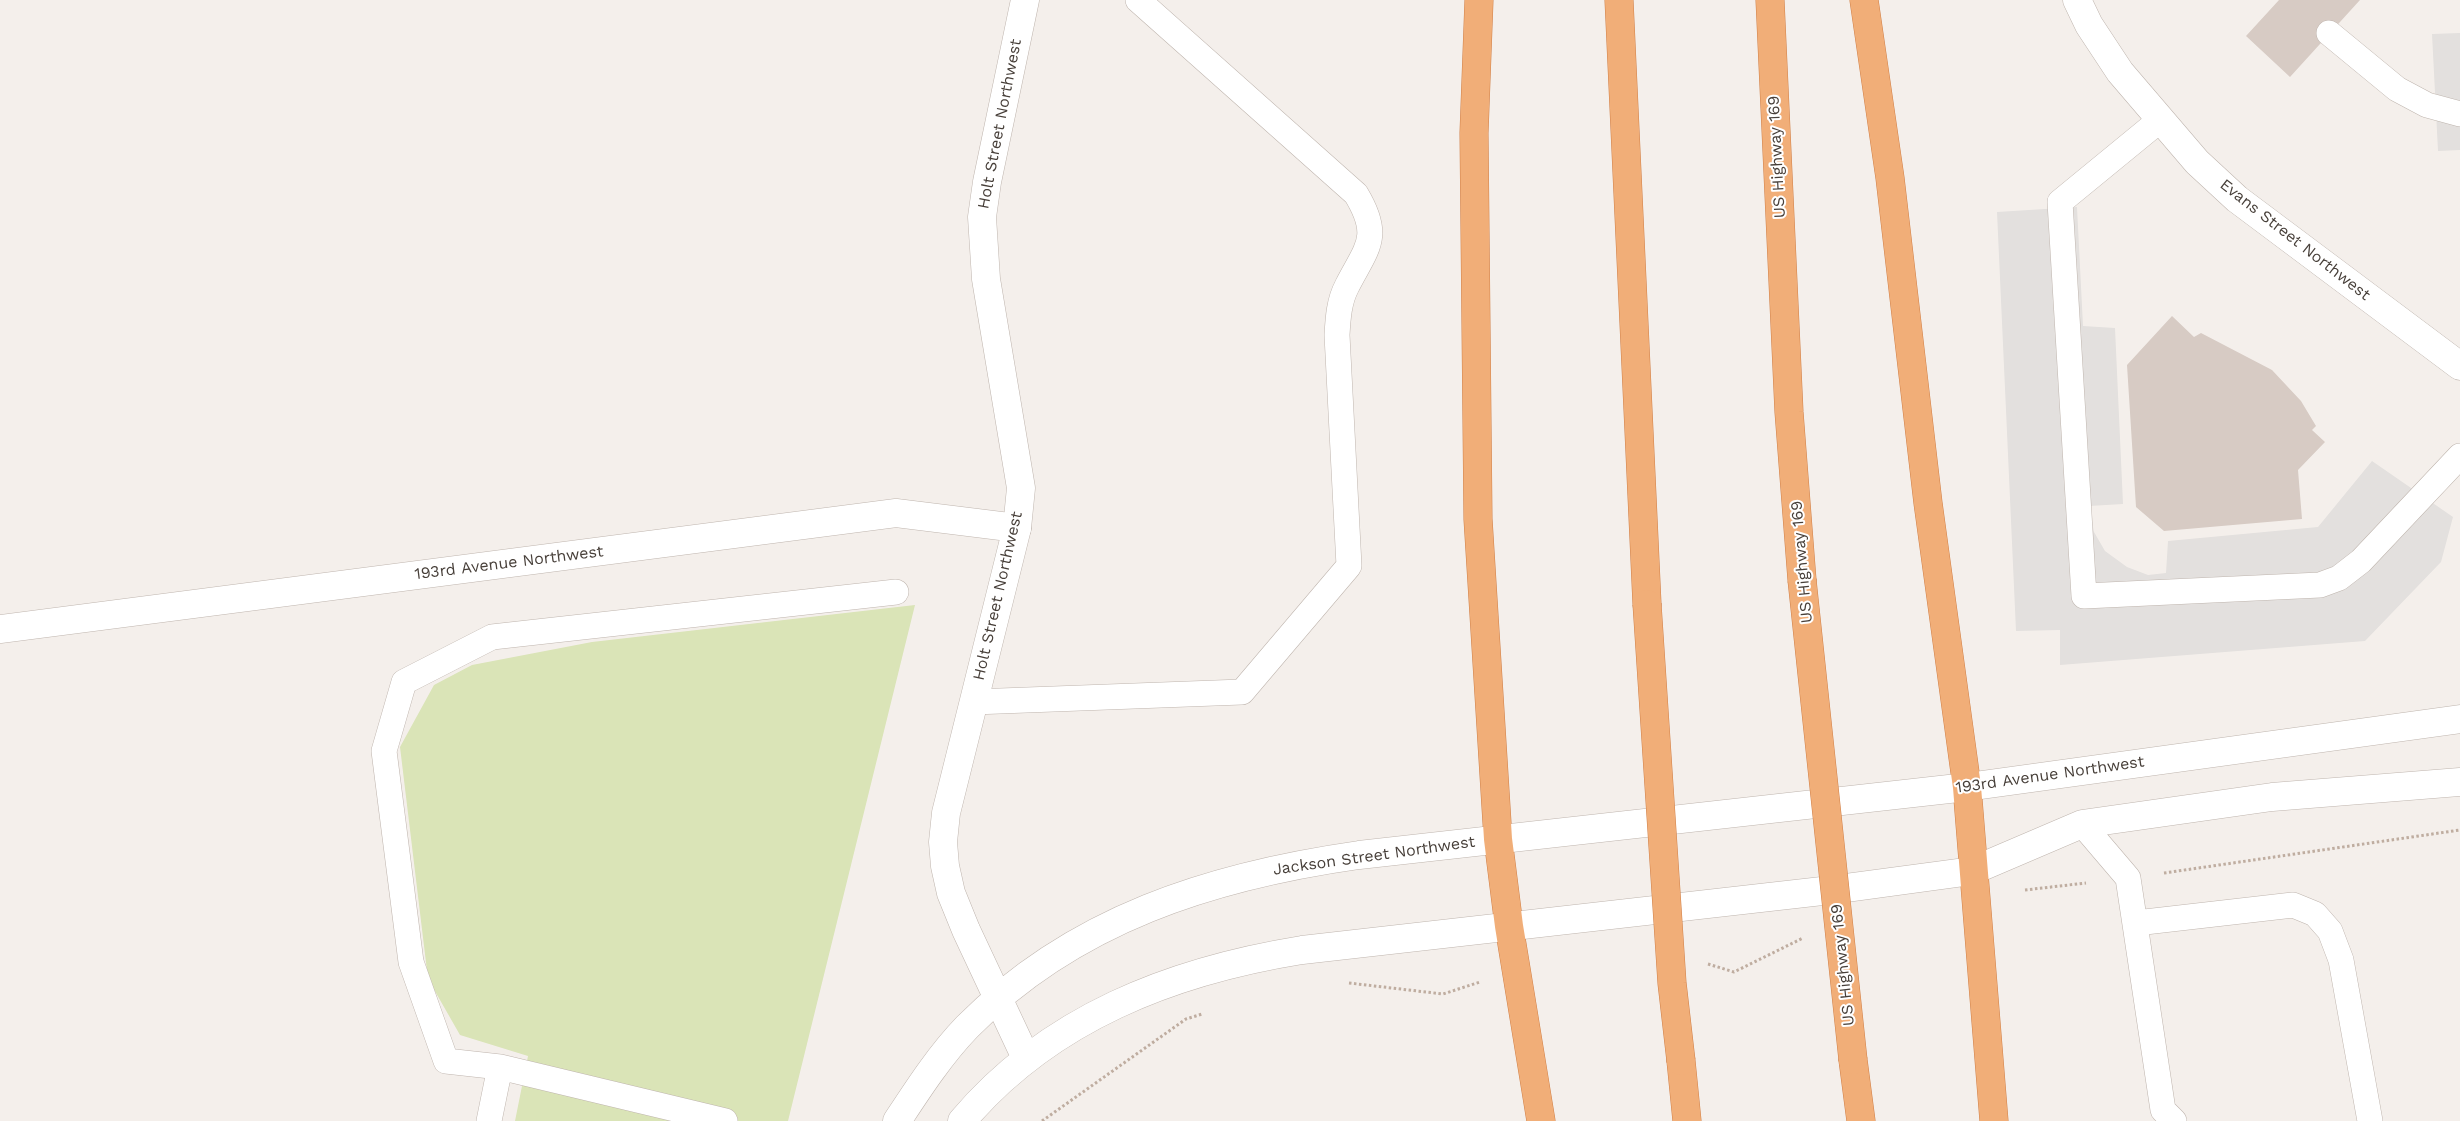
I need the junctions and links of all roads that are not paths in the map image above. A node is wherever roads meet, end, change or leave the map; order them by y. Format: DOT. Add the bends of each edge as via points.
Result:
graph roads {
  1 [pos="1025,0"];
  2 [pos="1138,0"];
  3 [pos="1479,0"];
  4 [pos="1619,0"];
  5 [pos="1770,0"];
  6 [pos="1864,0"];
  7 [pos="2077,0"];
  8 [pos="2329,33"];
  9 [pos="2460,114"];
  10 [pos="2160,120"];
  11 [pos="2460,366"];
  12 [pos="2460,456"];
  13 [pos="1017,528"];
  14 [pos="896,592"];
  15 [pos="0,629"];
  16 [pos="973,702"];
  17 [pos="2460,719"];
  18 [pos="2460,782"];
  19 [pos="1967,787"];
  20 [pos="1640,823"];
  21 [pos="2082,824"];
  22 [pos="1498,839"];
  23 [pos="1972,871"];
  24 [pos="2136,924"];
  25 [pos="1509,926"];
  26 [pos="998,998"];
  27 [pos="1026,1058"];
  28 [pos="500,1067"];
  29 [pos="490,1121"];
  30 [pos="726,1121"];
  31 [pos="896,1121"];
  32 [pos="962,1121"];
  33 [pos="1541,1121"];
  34 [pos="1687,1121"];
  35 [pos="1861,1121"];
  36 [pos="1994,1121"];
  37 [pos="2174,1121"];
  38 [pos="2370,1121"];
  1 -- 13 [label="street, Holt Street Northwest" via="982,216 988,288 1021,488"];
  2 -- 16 [label="lane" via="1356,194 1366,211 1370,233 1367,250 1346,287 1338,310 1350,566 1242,692"];
  3 -- 22 [label="highway" via="1474,132 1478,519"];
  4 -- 34 [label="highway, bridge" via="1647,604 1672,983"];
  5 -- 35 [label="highway, US Highway 169, bridge" via="1789,412 1802,580"];
  6 -- 19 [label="highway" via="1890,178 1928,503"];
  7 -- 10 [label="street, Evans Street Northwest" via="2089,25 2120,72"];
  8 -- 9 [label="lane" via="2397,89 2427,106"];
  10 -- 11 [label="street, Evans Street Northwest" via="2197,162 2237,199"];
  10 -- 12 [label="lane" via="2060,202 2084,596 2320,585 2339,578 2361,561"];
  13 -- 15 [label="street, 193rd Avenue Northwest" via="896,513"];
  13 -- 16 [label="street, Holt Street Northwest"];
  14 -- 28 [label="lane" via="492,638 404,682 384,751 411,962 446,1061"];
  16 -- 26 [label="street, Holt Street Northwest" via="946,813 945,866 951,893"];
  17 -- 19 [label="street, 193rd Avenue Northwest"];
  18 -- 21 [label="street" via="2272,797"];
  19 -- 20 [label="street, 193rd Avenue Northwest"];
  19 -- 23 [label="highway"];
  20 -- 22 [label="street, Jackson Street Northwest"];
  21 -- 23 [label="street"];
  21 -- 24 [label="lane" via="2128,878"];
  22 -- 25 [label="highway"];
  22 -- 26 [label="street, Jackson Street Northwest" via="1296,864 1174,897 1079,942"];
  23 -- 25 [label="street"];
  23 -- 36 [label="highway"];
  24 -- 37 [label="lane" via="2163,1110"];
  24 -- 38 [label="lane" via="2292,905 2315,914 2330,931 2342,960"];
  25 -- 27 [label="street" via="1302,950 1201,971 1140,992 1047,1042"];
  25 -- 33 [label="highway"];
  26 -- 27 [label="street, Holt Street Northwest"];
  26 -- 31 [label="street, Jackson Street Northwest" via="940,1060"];
  27 -- 32 [label="street"];
  28 -- 29 [label="lane"];
  28 -- 30 [label="lane"];
}
